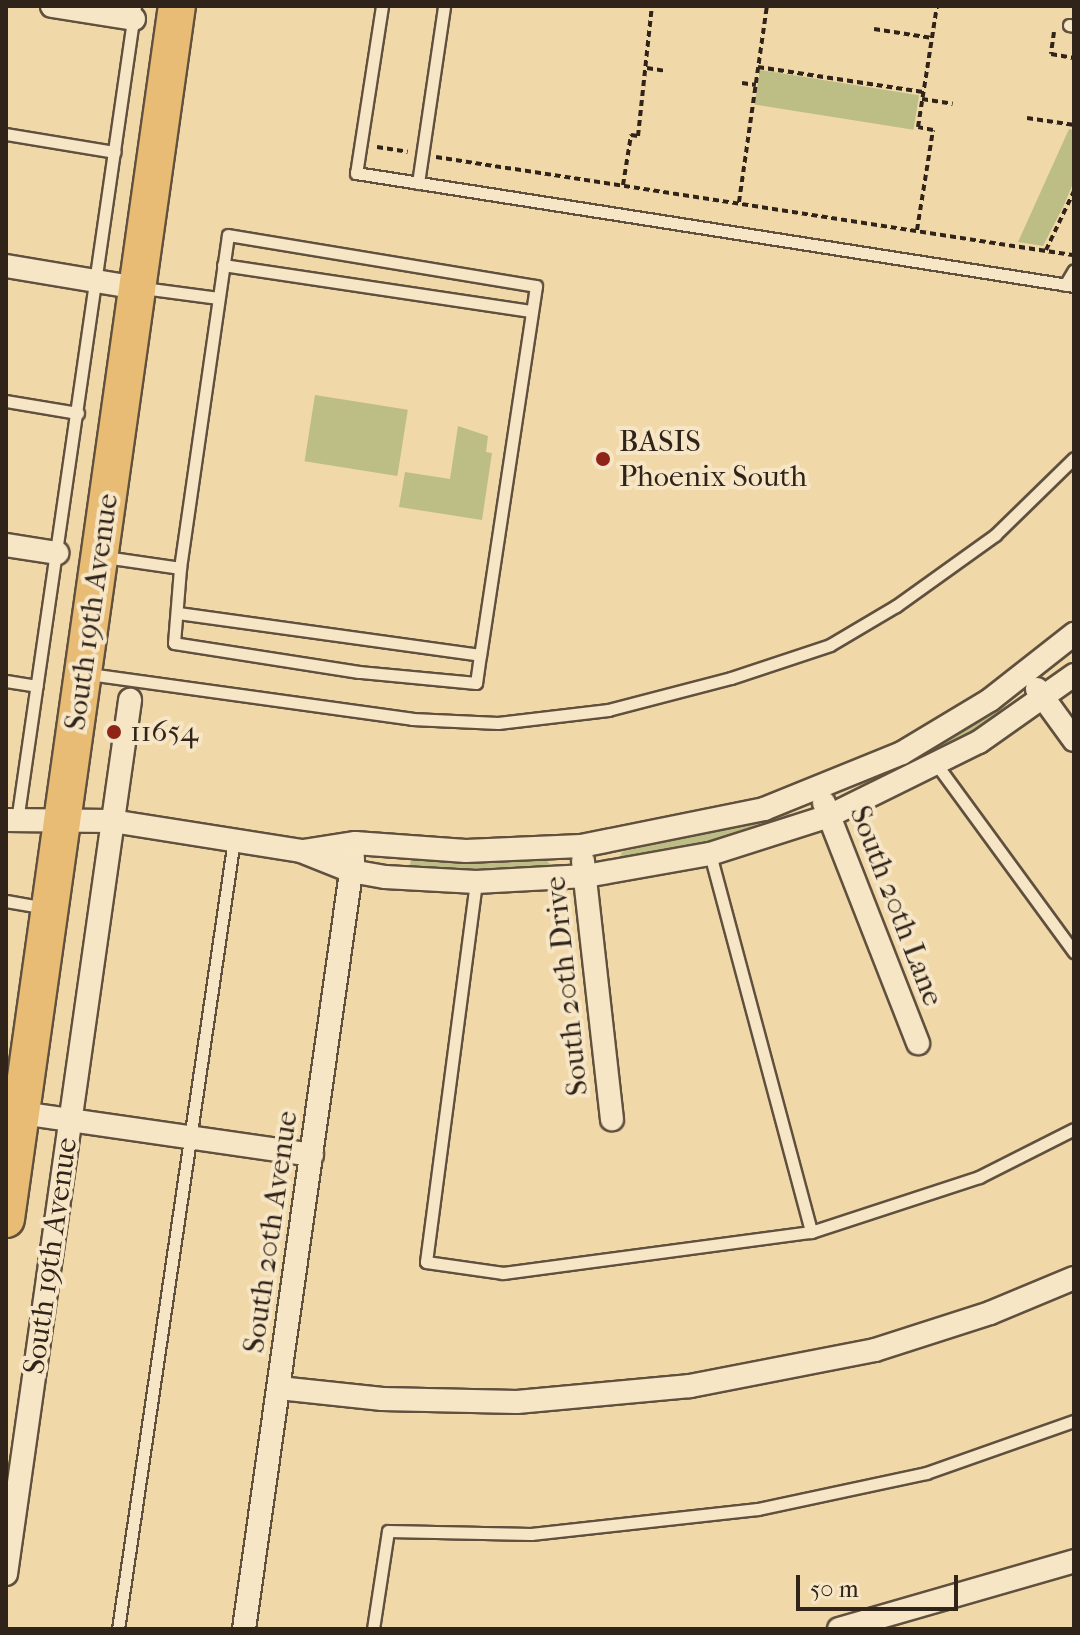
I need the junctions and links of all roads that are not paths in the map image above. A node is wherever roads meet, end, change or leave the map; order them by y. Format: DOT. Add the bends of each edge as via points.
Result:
graph roads {
  1 [pos="52,6"];
  2 [pos="177,6"];
  3 [pos="382,6"];
  4 [pos="444,6"];
  5 [pos="134,13"];
  6 [pos="6,134"];
  7 [pos="115,152"];
  8 [pos="418,183"];
  9 [pos="223,265"];
  10 [pos="6,266"];
  11 [pos="1074,270"];
  12 [pos="97,280"];
  13 [pos="1070,285"];
  14 [pos="137,288"];
  15 [pos="218,298"];
  16 [pos="531,311"];
  17 [pos="6,401"];
  18 [pos="78,413"];
  19 [pos="1074,458"];
  20 [pos="6,545"];
  21 [pos="57,553"];
  22 [pos="100,557"];
  23 [pos="180,568"];
  24 [pos="178,613"];
  25 [pos="1074,634"];
  26 [pos="480,655"];
  27 [pos="84,673"];
  28 [pos="1026,674"];
  29 [pos="1074,675"];
  30 [pos="6,681"];
  31 [pos="37,686"];
  32 [pos="1044,699"];
  33 [pos="130,700"];
  34 [pos="1074,740"];
  35 [pos="937,765"];
  36 [pos="818,790"];
  37 [pos="829,816"];
  38 [pos="63,820"];
  39 [pos="12,821"];
  40 [pos="112,821"];
  41 [pos="234,840"];
  42 [pos="355,843"];
  43 [pos="581,846"];
  44 [pos="301,851"];
  45 [pos="710,854"];
  46 [pos="351,871"];
  47 [pos="586,876"];
  48 [pos="476,882"];
  49 [pos="6,901"];
  50 [pos="50,909"];
  51 [pos="1074,952"];
  52 [pos="918,1043"];
  53 [pos="21,1113"];
  54 [pos="612,1119"];
  55 [pos="70,1120"];
  56 [pos="1074,1129"];
  57 [pos="188,1137"];
  58 [pos="312,1155"];
  59 [pos="6,1219"];
  60 [pos="811,1232"];
  61 [pos="1074,1278"];
  62 [pos="279,1388"];
  63 [pos="1074,1421"];
  64 [pos="1074,1561"];
  65 [pos="6,1574"];
  66 [pos="118,1629"];
  67 [pos="244,1629"];
  68 [pos="373,1629"];
  69 [pos="839,1629"];
  1 -- 5 [label="street"];
  2 -- 14 [label="main road, South 19th Avenue"];
  3 -- 8 [label="lane" via="356,173"];
  4 -- 8 [label="lane"];
  5 -- 7 [label="lane"];
  6 -- 7 [label="lane"];
  7 -- 12 [label="lane"];
  8 -- 13 [label="lane"];
  9 -- 15 [label="lane"];
  9 -- 16 [label="lane"];
  9 -- 16 [label="lane" via="228,235 536,286"];
  10 -- 12 [label="street"];
  11 -- 13 [label="lane"];
  12 -- 14 [label="street"];
  12 -- 18 [label="lane"];
  14 -- 15 [label="lane"];
  14 -- 22 [label="main road, South 19th Avenue"];
  15 -- 23 [label="lane"];
  16 -- 26 [label="lane"];
  17 -- 18 [label="lane"];
  18 -- 21 [label="lane"];
  19 -- 27 [label="lane" via="995,535 896,606 830,645 608,710 498,723 412,719"];
  20 -- 21 [label="street"];
  21 -- 31 [label="lane"];
  22 -- 23 [label="lane"];
  22 -- 27 [label="main road, South 19th Avenue"];
  23 -- 24 [label="lane"];
  24 -- 26 [label="lane"];
  24 -- 26 [label="lane" via="174,643 359,672 476,683"];
  25 -- 28 [label="street"];
  27 -- 38 [label="main road, South 19th Avenue"];
  28 -- 32 [label="street"];
  28 -- 36 [label="street" via="902,753"];
  29 -- 32 [label="street"];
  30 -- 31 [label="lane"];
  31 -- 39 [label="lane"];
  32 -- 34 [label="street"];
  32 -- 35 [label="street"];
  33 -- 40 [label="street, South 19th Avenue"];
  35 -- 37 [label="street"];
  35 -- 51 [label="lane"];
  36 -- 37 [label="street, South 20th Lane"];
  36 -- 43 [label="street" via="701,826"];
  37 -- 45 [label="street"];
  37 -- 52 [label="street, South 20th Lane"];
  38 -- 39 [label="street"];
  38 -- 40 [label="street"];
  38 -- 50 [label="main road, South 19th Avenue"];
  40 -- 41 [label="street"];
  40 -- 55 [label="street, South 19th Avenue"];
  41 -- 44 [label="street"];
  41 -- 57 [label="lane"];
  42 -- 43 [label="street" via="466,851"];
  42 -- 44 [label="street"];
  42 -- 46 [label="street, South 20th Avenue"];
  43 -- 47 [label="street, South 20th Drive"];
  44 -- 46 [label="street"];
  45 -- 47 [label="street"];
  45 -- 60 [label="lane"];
  46 -- 48 [label="street"];
  46 -- 58 [label="street, South 20th Avenue"];
  47 -- 48 [label="street"];
  47 -- 54 [label="street, South 20th Drive"];
  48 -- 60 [label="lane" via="426,1262 503,1273"];
  49 -- 50 [label="lane"];
  50 -- 53 [label="main road, South 19th Avenue"];
  53 -- 55 [label="street"];
  53 -- 59 [label="main road, South 19th Avenue"];
  55 -- 57 [label="street"];
  55 -- 65 [label="street, South 19th Avenue"];
  56 -- 60 [label="lane" via="979,1177"];
  57 -- 58 [label="street"];
  57 -- 66 [label="lane"];
  58 -- 62 [label="street, South 20th Avenue"];
  61 -- 62 [label="street" via="990,1313 875,1350 690,1386 517,1402 382,1399"];
  62 -- 67 [label="street, South 20th Avenue"];
  63 -- 68 [label="lane" via="926,1473 758,1509 531,1534 388,1531"];
  64 -- 69 [label="street"];
}
